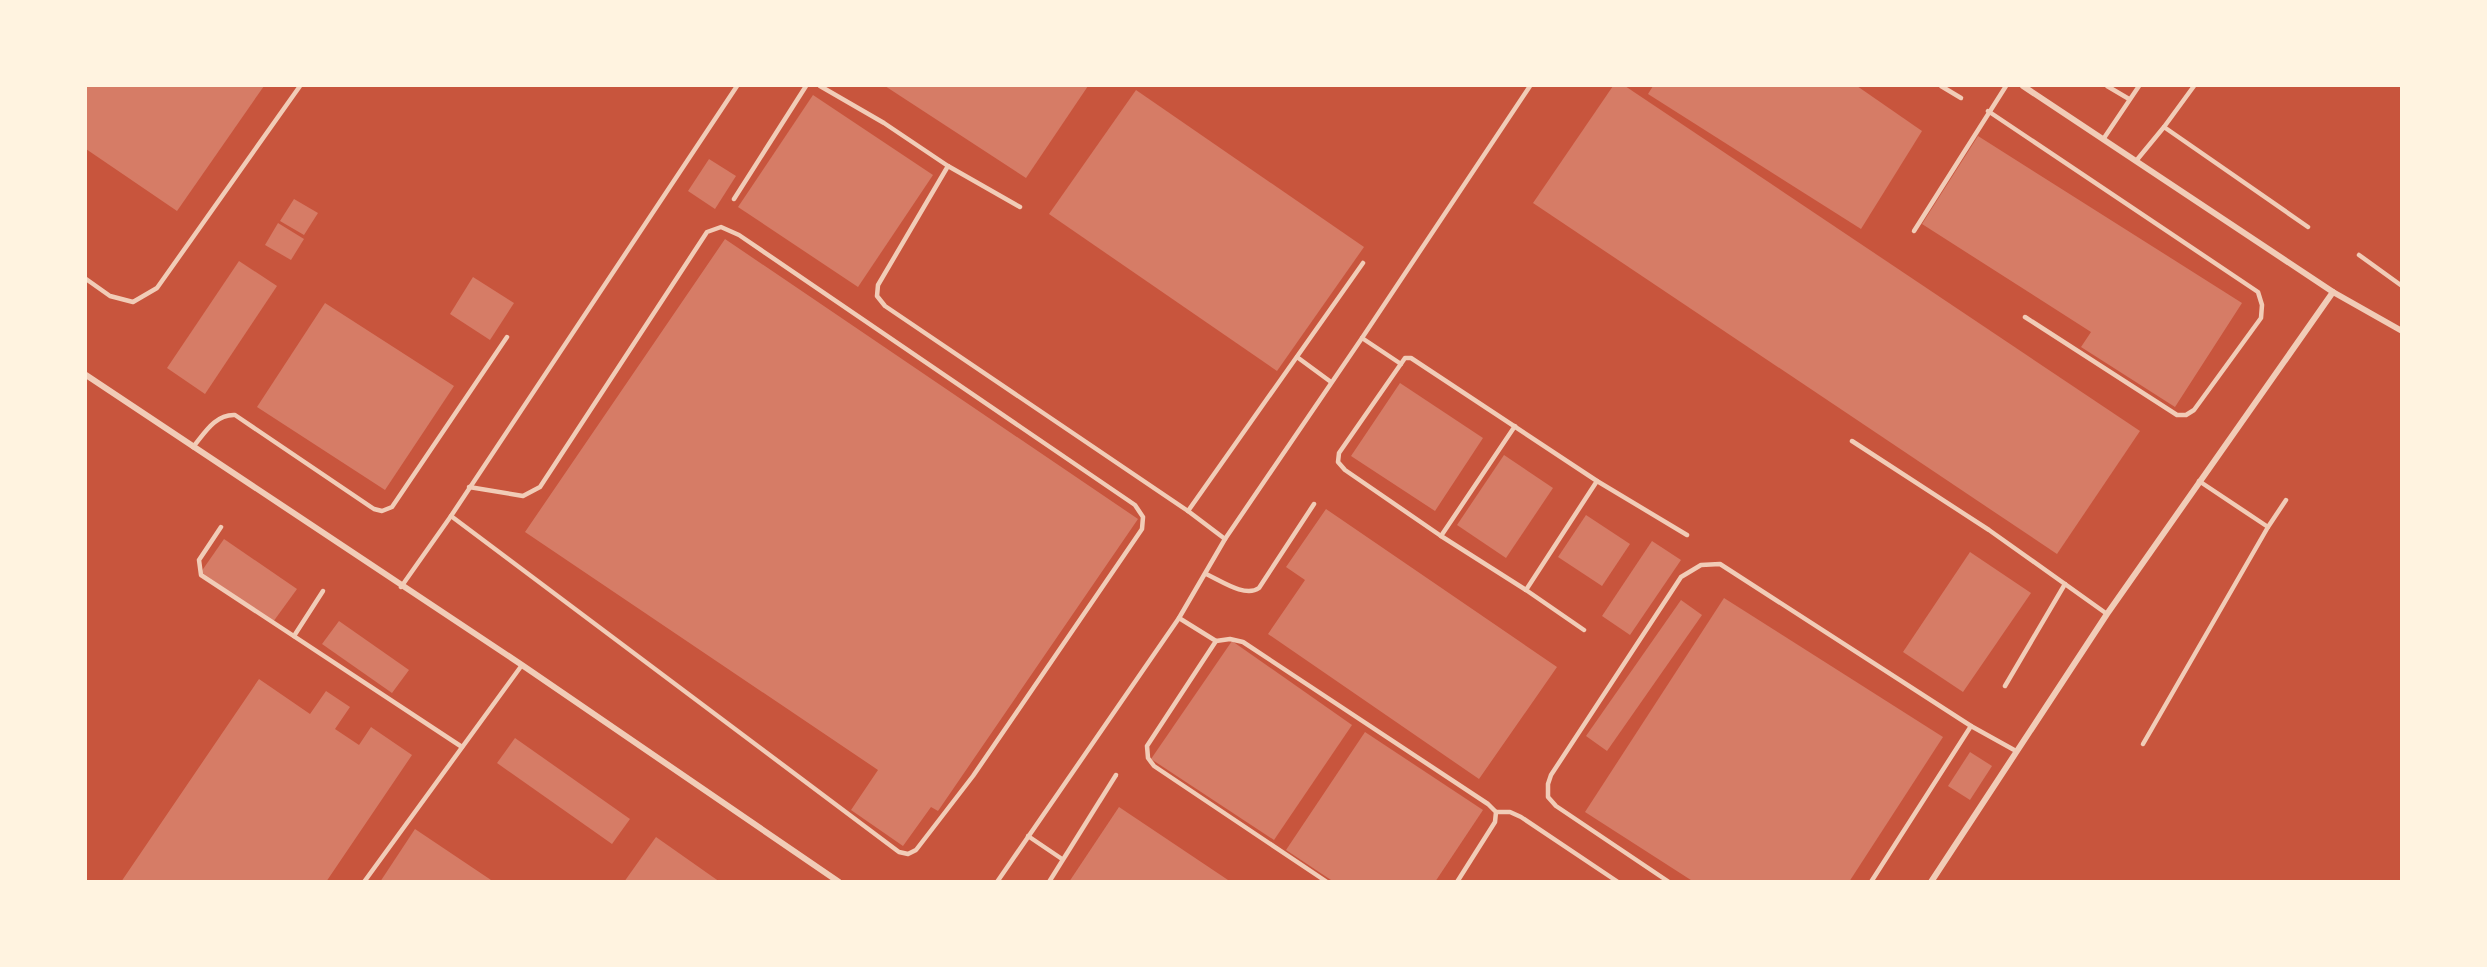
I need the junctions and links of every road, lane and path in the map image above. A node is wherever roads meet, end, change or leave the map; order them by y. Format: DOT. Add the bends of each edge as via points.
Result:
graph roads {
  1 [pos="300,86"];
  2 [pos="737,86"];
  3 [pos="806,86"];
  4 [pos="820,86"];
  5 [pos="1530,86"];
  6 [pos="1941,86"];
  7 [pos="2006,86"];
  8 [pos="2024,86"];
  9 [pos="2107,86"];
  10 [pos="2139,86"];
  11 [pos="2194,86"];
  12 [pos="1961,98"];
  13 [pos="2129,99"];
  14 [pos="1988,111"];
  15 [pos="2164,127"];
  16 [pos="2104,138"];
  17 [pos="2136,161"];
  18 [pos="948,166"];
  19 [pos="734,199"];
  20 [pos="1020,207"];
  21 [pos="2308,227"];
  22 [pos="1914,231"];
  23 [pos="2360,255"];
  24 [pos="1363,263"];
  25 [pos="86,279"];
  26 [pos="2402,286"];
  27 [pos="2333,292"];
  28 [pos="2025,317"];
  29 [pos="2402,331"];
  30 [pos="507,337"];
  31 [pos="1362,338"];
  32 [pos="1297,357"];
  33 [pos="1401,364"];
  34 [pos="86,375"];
  35 [pos="1332,382"];
  36 [pos="1515,426"];
  37 [pos="1852,441"];
  38 [pos="193,447"];
  39 [pos="1597,481"];
  40 [pos="2199,481"];
  41 [pos="469,487"];
  42 [pos="2286,500"];
  43 [pos="1314,504"];
  44 [pos="1188,512"];
  45 [pos="451,516"];
  46 [pos="2268,527"];
  47 [pos="221,528"];
  48 [pos="1687,535"];
  49 [pos="1441,536"];
  50 [pos="1225,539"];
  51 [pos="1206,574"];
  52 [pos="2065,584"];
  53 [pos="401,587"];
  54 [pos="1526,590"];
  55 [pos="323,591"];
  56 [pos="2107,614"];
  57 [pos="1179,618"];
  58 [pos="1584,630"];
  59 [pos="294,636"];
  60 [pos="1216,641"];
  61 [pos="522,665"];
  62 [pos="2005,686"];
  63 [pos="1971,726"];
  64 [pos="2143,744"];
  65 [pos="462,747"];
  66 [pos="2016,751"];
  67 [pos="1116,774"];
  68 [pos="1496,812"];
  69 [pos="1028,836"];
  70 [pos="1062,859"];
  71 [pos="364,881"];
  72 [pos="839,882"];
  73 [pos="997,882"];
  74 [pos="1049,882"];
  75 [pos="1327,882"];
  76 [pos="1457,882"];
  77 [pos="1618,882"];
  78 [pos="1669,882"];
  79 [pos="1871,882"];
  80 [pos="1930,882"];
  1 -- 25 [label="lane" via="157,288 133,302 110,296"];
  2 -- 41 [label="lane"];
  3 -- 19 [label="lane"];
  4 -- 18 [label="lane"];
  5 -- 31 [label="lane"];
  6 -- 12 [label="lane"];
  7 -- 14 [label="lane"];
  8 -- 16 [label="street"];
  9 -- 13 [label="lane"];
  10 -- 13 [label="lane"];
  11 -- 15 [label="lane"];
  13 -- 16 [label="lane"];
  14 -- 22 [label="lane"];
  14 -- 28 [label="lane" via="2258,292 2262,305 2260,318 2194,410 2186,415 2177,414"];
  15 -- 17 [label="lane"];
  15 -- 21 [label="lane"];
  16 -- 17 [label="street"];
  17 -- 27 [label="street"];
  18 -- 20 [label="lane"];
  18 -- 44 [label="lane" via="879,285 877,296 885,306"];
  23 -- 26 [label="lane"];
  24 -- 32 [label="lane"];
  27 -- 29 [label="street"];
  27 -- 40 [label="street"];
  30 -- 38 [label="lane" via="392,507 382,511 235,414 217,419"];
  31 -- 33 [label="lane"];
  31 -- 35 [label="lane"];
  32 -- 35 [label="lane"];
  32 -- 44 [label="lane"];
  33 -- 36 [label="lane" via="1406,357 1411,358"];
  33 -- 49 [label="lane" via="1340,453 1338,462"];
  34 -- 38 [label="street"];
  35 -- 50 [label="lane"];
  36 -- 39 [label="lane"];
  36 -- 49 [label="lane"];
  37 -- 52 [label="lane"];
  38 -- 53 [label="street"];
  39 -- 48 [label="lane"];
  39 -- 54 [label="lane"];
  40 -- 46 [label="lane"];
  40 -- 56 [label="street"];
  41 -- 45 [label="lane"];
  41 -- 45 [label="lane" via="523,496 540,487 707,232 721,227 739,235 1135,505 1143,517 1142,529 973,776 916,850 908,854 899,852"];
  42 -- 46 [label="lane"];
  43 -- 51 [label="lane" via="1259,588 1246,592"];
  44 -- 50 [label="lane"];
  45 -- 53 [label="lane"];
  46 -- 64 [label="lane"];
  47 -- 59 [label="lane" via="200,560 201,574"];
  49 -- 54 [label="lane"];
  50 -- 51 [label="lane"];
  51 -- 57 [label="lane"];
  52 -- 56 [label="lane"];
  52 -- 62 [label="lane"];
  53 -- 61 [label="street"];
  54 -- 58 [label="lane"];
  55 -- 59 [label="lane"];
  56 -- 66 [label="street"];
  57 -- 60 [label="lane"];
  57 -- 69 [label="lane"];
  59 -- 65 [label="lane"];
  60 -- 68 [label="lane" via="1244,642"];
  60 -- 75 [label="lane" via="1147,746 1148,758 1154,766"];
  61 -- 65 [label="lane"];
  61 -- 72 [label="street"];
  63 -- 66 [label="lane"];
  63 -- 78 [label="lane" via="1720,564 1701,565 1681,577 1548,784 1548,797 1556,806"];
  63 -- 79 [label="lane"];
  65 -- 71 [label="lane"];
  66 -- 80 [label="street"];
  67 -- 70 [label="lane"];
  68 -- 76 [label="lane" via="1495,822"];
  68 -- 77 [label="lane" via="1521,817"];
  69 -- 70 [label="lane"];
  69 -- 73 [label="lane"];
  70 -- 74 [label="lane"];
}
